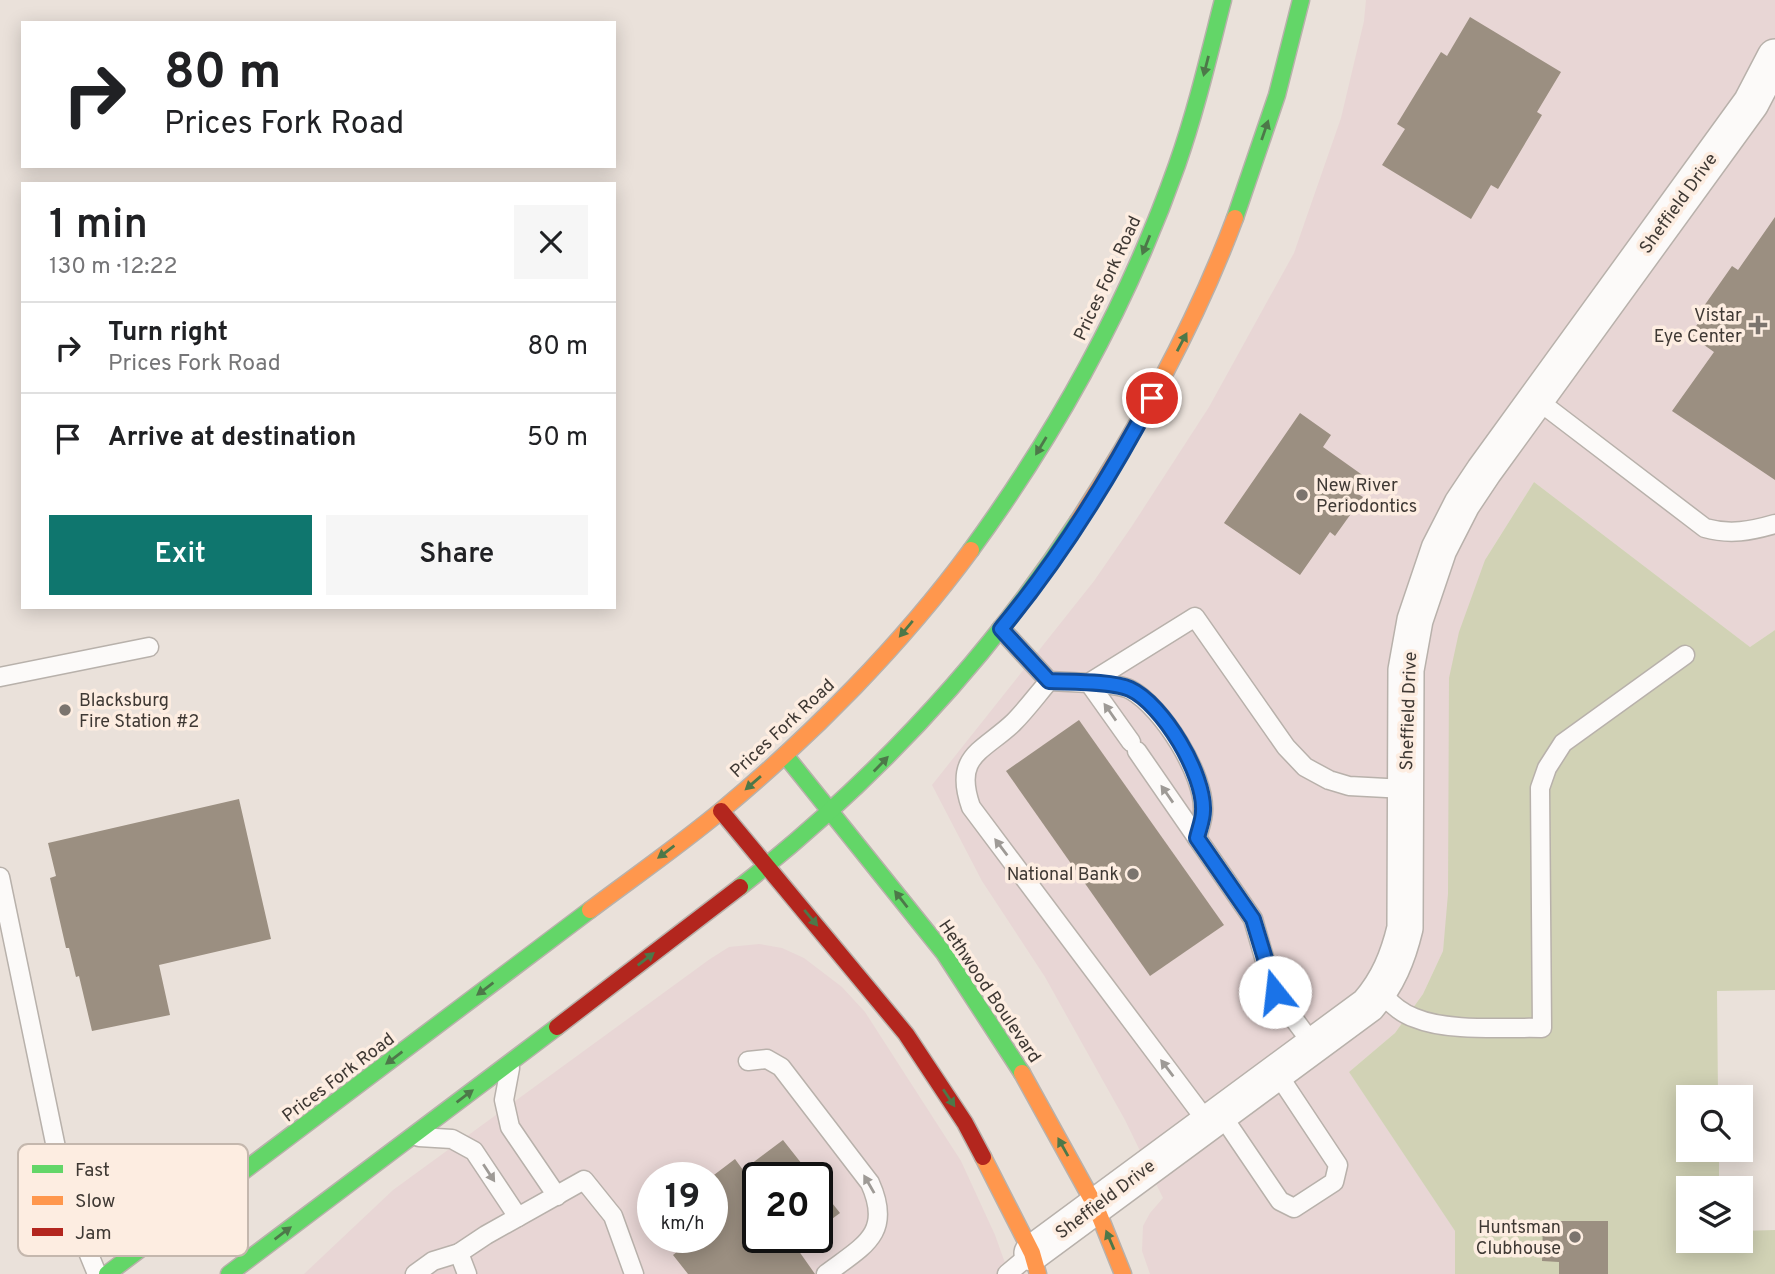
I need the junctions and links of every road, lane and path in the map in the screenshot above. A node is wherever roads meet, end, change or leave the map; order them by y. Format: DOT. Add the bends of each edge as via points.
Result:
graph roads {
  1 [pos="1223,0"];
  2 [pos="1301,0"];
  3 [pos="1773,66"];
  4 [pos="1536,399"];
  5 [pos="1775,524"];
  6 [pos="1001,629"];
  7 [pos="149,647"];
  8 [pos="1685,655"];
  9 [pos="0,677"];
  10 [pos="1049,681"];
  11 [pos="1089,683"];
  12 [pos="785,755"];
  13 [pos="1405,789"];
  14 [pos="721,811"];
  15 [pos="831,811"];
  16 [pos="1197,838"];
  17 [pos="767,865"];
  18 [pos="0,877"];
  19 [pos="1379,992"];
  20 [pos="1314,1046"];
  21 [pos="748,1060"];
  22 [pos="512,1062"];
  23 [pos="1276,1073"];
  24 [pos="1215,1118"];
  25 [pos="412,1136"];
  26 [pos="55,1144"];
  27 [pos="248,1168"];
  28 [pos="557,1195"];
  29 [pos="1096,1207"];
  30 [pos="518,1217"];
  31 [pos="458,1253"];
  32 [pos="90,1256"];
  33 [pos="131,1256"];
  34 [pos="1025,1267"];
  35 [pos="97,1274"];
  36 [pos="107,1274"];
  37 [pos="229,1274"];
  38 [pos="415,1274"];
  39 [pos="467,1274"];
  40 [pos="634,1274"];
  41 [pos="826,1274"];
  42 [pos="1123,1274"];
  1 -- 12 [label="main road, Prices Fork Road, one-way" via="1171,181 1139,260 1079,383 1031,463 950,576 830,712"];
  6 -- 2 [label="main road, one-way" via="1093,500 1187,333 1226,242 1274,107"];
  3 -- 4 [label="street, Sheffield Drive" via="1751,103"];
  4 -- 5 [label="lane" via="1705,528 1723,533"];
  4 -- 13 [label="street, Sheffield Drive" via="1462,504 1439,549 1415,621 1406,670"];
  6 -- 10 [label="lane"];
  15 -- 6 [label="main road, one-way" via="875,771"];
  7 -- 9 [label="lane"];
  8 -- 19 [label="lane" via="1563,743 1547,768 1540,788 1542,1028 1438,1026 1398,1010"];
  10 -- 11 [label="lane"];
  24 -- 10 [label="lane, one-way" via="971,807 965,774 972,758 1013,723"];
  11 -- 13 [label="lane" via="1195,617 1286,747 1306,767 1349,786"];
  16 -- 11 [label="lane, one-way"];
  11 -- 16 [label="lane" via="1129,689 1150,703 1172,730 1200,791 1203,811"];
  12 -- 14 [label="main road, Prices Fork Road, one-way"];
  12 -- 15 [label="main road, Hethwood Boulevard"];
  13 -- 19 [label="street, Sheffield Drive" via="1405,928"];
  14 -- 17 [label="main road"];
  14 -- 27 [label="main road, Prices Fork Road, one-way"];
  15 -- 17 [label="main road"];
  29 -- 15 [label="main road, Hethwood Boulevard, one-way" via="1015,1060 944,953"];
  16 -- 20 [label="lane" via="1253,919 1275,992"];
  22 -- 17 [label="main road, one-way"];
  17 -- 34 [label="main road, one-way" via="905,1034 965,1123"];
  18 -- 26 [label="lane"];
  19 -- 20 [label="street, Sheffield Drive"];
  20 -- 23 [label="street, Sheffield Drive"];
  41 -- 21 [label="lane, one-way" via="874,1235 878,1201 870,1183 781,1067 767,1059"];
  25 -- 22 [label="main road, one-way"];
  22 -- 28 [label="lane" via="504,1100 510,1127"];
  23 -- 24 [label="street, Sheffield Drive"];
  23 -- 24 [label="lane" via="1338,1165 1334,1182 1294,1208 1280,1201"];
  24 -- 29 [label="street, Sheffield Drive"];
  25 -- 30 [label="lane, one-way" via="452,1139 474,1151"];
  37 -- 25 [label="main road, one-way"];
  28 -- 30 [label="lane"];
  28 -- 40 [label="lane" via="584,1180 613,1216"];
  29 -- 34 [label="street, Sheffield Drive"];
  42 -- 29 [label="main road, Hethwood Boulevard, one-way"];
  30 -- 31 [label="lane"];
  31 -- 38 [label="lane" via="433,1261"];
  31 -- 39 [label="lane"];
  32 -- 35 [label="lane"];
  33 -- 36 [label="main road, Prices Fork Road, one-way"];
}
